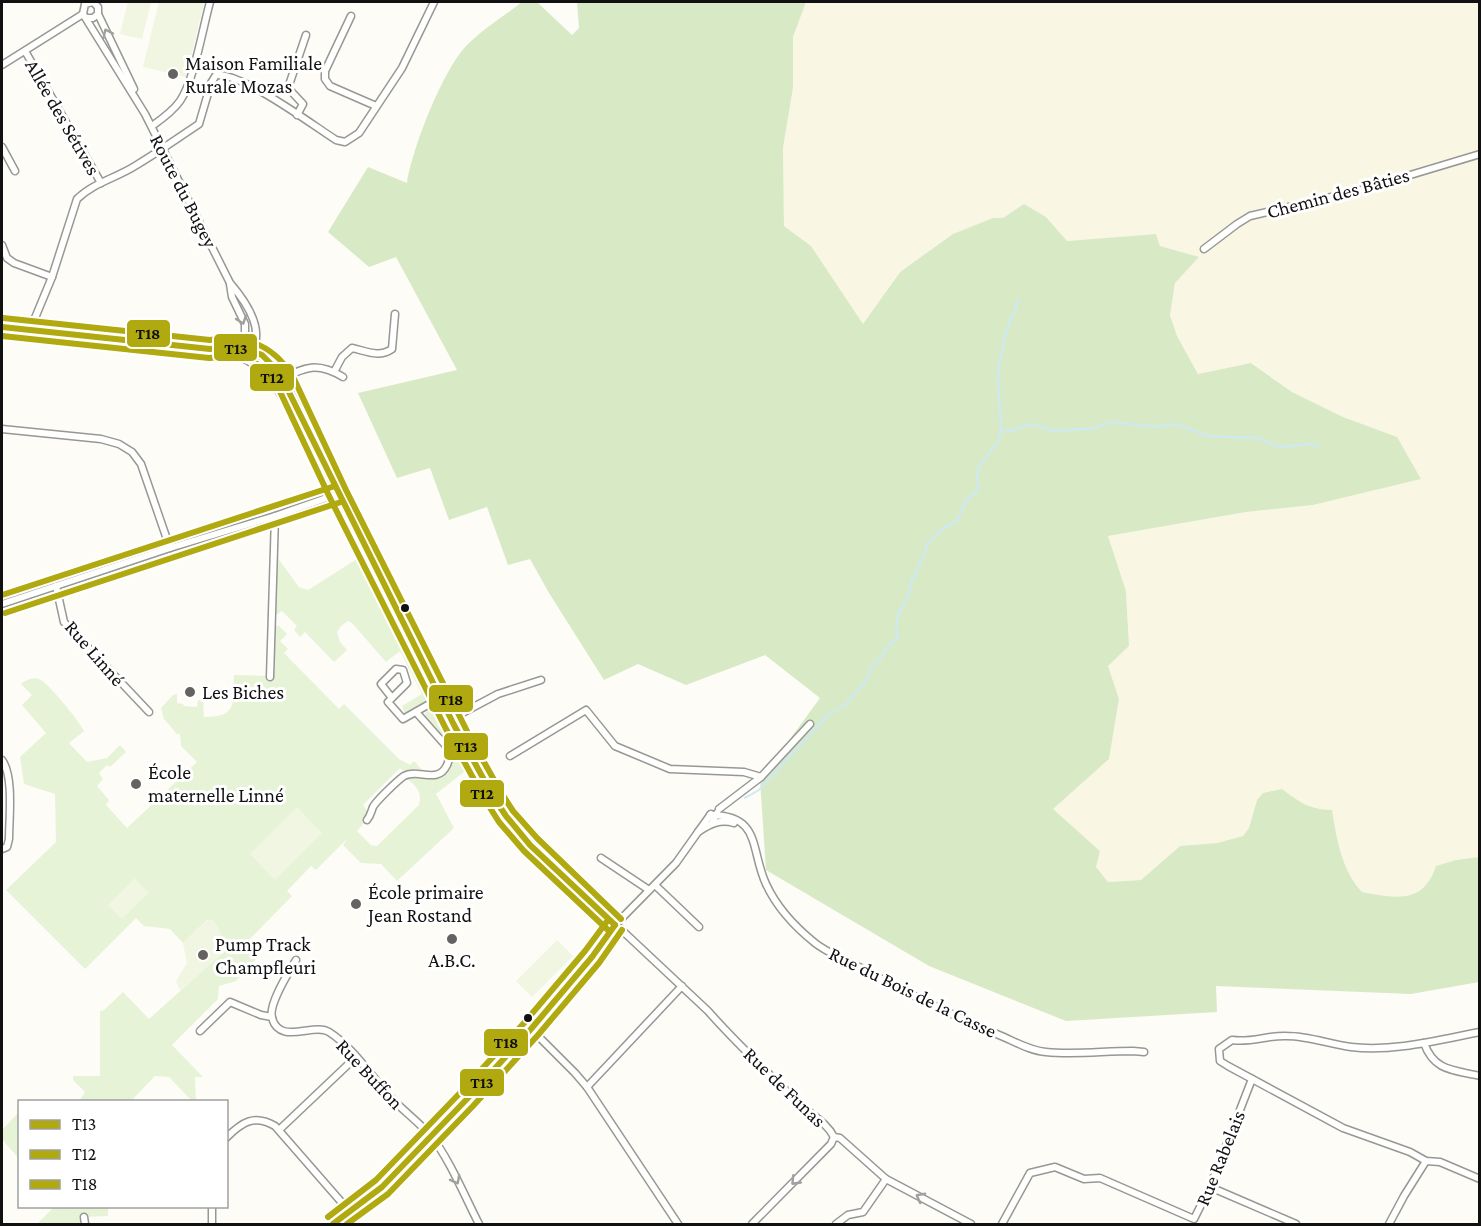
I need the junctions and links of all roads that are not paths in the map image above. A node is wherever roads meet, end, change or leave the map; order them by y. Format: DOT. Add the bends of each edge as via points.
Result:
graph roads {
  1 [pos="210,2"];
  2 [pos="434,2"];
  3 [pos="98,3"];
  4 [pos="85,7"];
  5 [pos="98,14"];
  6 [pos="351,16"];
  7 [pos="306,35"];
  8 [pos="25,51"];
  9 [pos="2,65"];
  10 [pos="137,99"];
  11 [pos="376,106"];
  12 [pos="297,115"];
  13 [pos="152,126"];
  14 [pos="2,147"];
  15 [pos="163,148"];
  16 [pos="1479,154"];
  17 [pos="15,171"];
  18 [pos="101,183"];
  19 [pos="2,245"];
  20 [pos="1204,249"];
  21 [pos="52,277"];
  22 [pos="230,283"];
  23 [pos="395,314"];
  24 [pos="2,327"];
  25 [pos="30,330"];
  26 [pos="244,347"];
  27 [pos="210,349"];
  28 [pos="254,351"];
  29 [pos="245,359"];
  30 [pos="334,372"];
  31 [pos="343,377"];
  32 [pos="284,378"];
  33 [pos="273,383"];
  34 [pos="2,429"];
  35 [pos="320,458"];
  36 [pos="338,494"];
  37 [pos="275,516"];
  38 [pos="170,548"];
  39 [pos="56,586"];
  40 [pos="2,604"];
  41 [pos="270,677"];
  42 [pos="541,680"];
  43 [pos="392,698"];
  44 [pos="440,698"];
  45 [pos="149,712"];
  46 [pos="416,712"];
  47 [pos="451,719"];
  48 [pos="810,724"];
  49 [pos="510,756"];
  50 [pos="2,760"];
  51 [pos="761,777"];
  52 [pos="715,813"];
  53 [pos="367,820"];
  54 [pos="712,823"];
  55 [pos="749,830"];
  56 [pos="698,832"];
  57 [pos="2,849"];
  58 [pos="601,858"];
  59 [pos="652,888"];
  60 [pos="615,925"];
  61 [pos="699,927"];
  62 [pos="296,960"];
  63 [pos="682,986"];
  64 [pos="272,1017"];
  65 [pos="531,1029"];
  66 [pos="200,1031"];
  67 [pos="1479,1032"];
  68 [pos="1424,1043"];
  69 [pos="1144,1052"];
  70 [pos="356,1057"];
  71 [pos="1479,1076"];
  72 [pos="1252,1078"];
  73 [pos="587,1088"];
  74 [pos="279,1130"];
  75 [pos="228,1136"];
  76 [pos="431,1136"];
  77 [pos="834,1137"];
  78 [pos="1426,1161"];
  79 [pos="886,1179"];
  80 [pos="1479,1179"];
  81 [pos="1210,1187"];
  82 [pos="212,1208"];
  83 [pos="350,1212"];
  84 [pos="84,1217"];
  85 [pos="84,1224"];
  86 [pos="212,1224"];
  87 [pos="333,1224"];
  88 [pos="479,1224"];
  89 [pos="678,1224"];
  90 [pos="752,1224"];
  91 [pos="836,1224"];
  92 [pos="971,1224"];
  93 [pos="1002,1224"];
  94 [pos="1296,1224"];
  95 [pos="1389,1224"];
  1 -- 13 [label="street" via="187,88 180,102"];
  2 -- 11 [label="street" via="402,68"];
  3 -- 4 [label="street"];
  3 -- 5 [label="street"];
  4 -- 5 [label="street" via="93,18"];
  4 -- 8 [label="street"];
  4 -- 10 [label="street, Route du Bugey"];
  10 -- 5 [label="street, Route du Bugey, one-way"];
  6 -- 11 [label="street" via="325,71 325,79 330,86"];
  7 -- 12 [label="street" via="289,85 303,104"];
  8 -- 9 [label="street"];
  8 -- 18 [label="street, Allée des Sétives"];
  10 -- 13 [label="street, Route du Bugey"];
  11 -- 12 [label="street" via="359,133 345,142"];
  12 -- 15 [label="street" via="243,81 216,75 199,124"];
  13 -- 15 [label="street, Route du Bugey"];
  14 -- 17 [label="street"];
  15 -- 18 [label="street"];
  15 -- 22 [label="street, Route du Bugey"];
  16 -- 20 [label="street, Chemin des Bâties" via="1358,191 1250,216"];
  18 -- 21 [label="street" via="77,199"];
  19 -- 21 [label="street" via="7,258 14,263"];
  21 -- 25 [label="street"];
  22 -- 26 [label="street, Route du Bugey, one-way" via="245,324"];
  22 -- 28 [label="street, Route du Bugey" via="257,329"];
  23 -- 30 [label="street" via="392,349 376,355 352,348"];
  24 -- 25 [label="street"];
  25 -- 27 [label="street"];
  26 -- 27 [label="street"];
  26 -- 28 [label="street"];
  26 -- 29 [label="street, Route du Bugey"];
  27 -- 29 [label="street"];
  28 -- 29 [label="street"];
  28 -- 32 [label="street"];
  29 -- 33 [label="street"];
  30 -- 31 [label="street"];
  30 -- 32 [label="street" via="309,367"];
  32 -- 33 [label="street"];
  32 -- 35 [label="street"];
  33 -- 35 [label="street"];
  34 -- 38 [label="street" via="101,439 132,452 141,464"];
  35 -- 36 [label="street"];
  36 -- 37 [label="street"];
  36 -- 44 [label="street"];
  37 -- 38 [label="street"];
  37 -- 41 [label="street"];
  38 -- 39 [label="street"];
  39 -- 40 [label="street"];
  39 -- 45 [label="street, Rue Linné" via="64,621"];
  42 -- 47 [label="street" via="498,694"];
  43 -- 43 [label="street" via="407,683 403,670 396,669 381,684"];
  43 -- 46 [label="street" via="388,702 403,719"];
  44 -- 46 [label="street"];
  44 -- 47 [label="street"];
  46 -- 53 [label="street" via="447,747 447,765 435,776 404,776 374,806"];
  47 -- 60 [label="street" via="507,817"];
  48 -- 51 [label="street"];
  49 -- 51 [label="street" via="586,710 615,746 670,769 744,772"];
  50 -- 57 [label="street" via="8,780 9,839"];
  51 -- 52 [label="street"];
  52 -- 54 [label="street"];
  52 -- 55 [label="street" via="737,820"];
  52 -- 56 [label="street"];
  54 -- 55 [label="street" via="732,822"];
  54 -- 56 [label="street"];
  55 -- 69 [label="street, Rue du Bois de la Casse" via="766,883 783,913 817,945 916,998 1026,1047 1045,1052"];
  56 -- 59 [label="street"];
  58 -- 59 [label="street"];
  59 -- 60 [label="street"];
  59 -- 61 [label="street"];
  60 -- 63 [label="street, Rue de Funas"];
  60 -- 65 [label="street"];
  62 -- 64 [label="street" via="277,997"];
  63 -- 73 [label="street"];
  63 -- 77 [label="street, Rue de Funas"];
  64 -- 66 [label="street, Rue Buffon" via="230,1002"];
  64 -- 70 [label="street, Rue Buffon" via="277,1026 292,1033 324,1029"];
  65 -- 73 [label="street"];
  65 -- 76 [label="street"];
  67 -- 68 [label="street"];
  68 -- 71 [label="street" via="1437,1065"];
  68 -- 72 [label="street" via="1367,1048 1286,1035 1246,1042 1232,1040 1219,1049 1220,1061"];
  70 -- 74 [label="street"];
  70 -- 76 [label="street, Rue Buffon" via="392,1100"];
  72 -- 78 [label="street" via="1343,1128"];
  72 -- 81 [label="street, Rue Rabelais"];
  73 -- 89 [label="street"];
  74 -- 75 [label="street" via="256,1119"];
  74 -- 83 [label="street"];
  76 -- 83 [label="street" via="382,1187"];
  76 -- 88 [label="street, Rue Buffon, one-way"];
  77 -- 79 [label="street, Rue de Funas"];
  77 -- 90 [label="street, one-way"];
  78 -- 80 [label="street" via="1440,1162"];
  78 -- 95 [label="street"];
  79 -- 91 [label="street" via="863,1212 848,1215"];
  92 -- 79 [label="street, Rue de Funas, one-way"];
  81 -- 93 [label="street, Rue Rabelais" via="1194,1219 1100,1178 1084,1179 1055,1167 1030,1173"];
  81 -- 94 [label="street"];
  82 -- 86 [label="street"];
  83 -- 87 [label="street"];
  84 -- 85 [label="street"];
}
